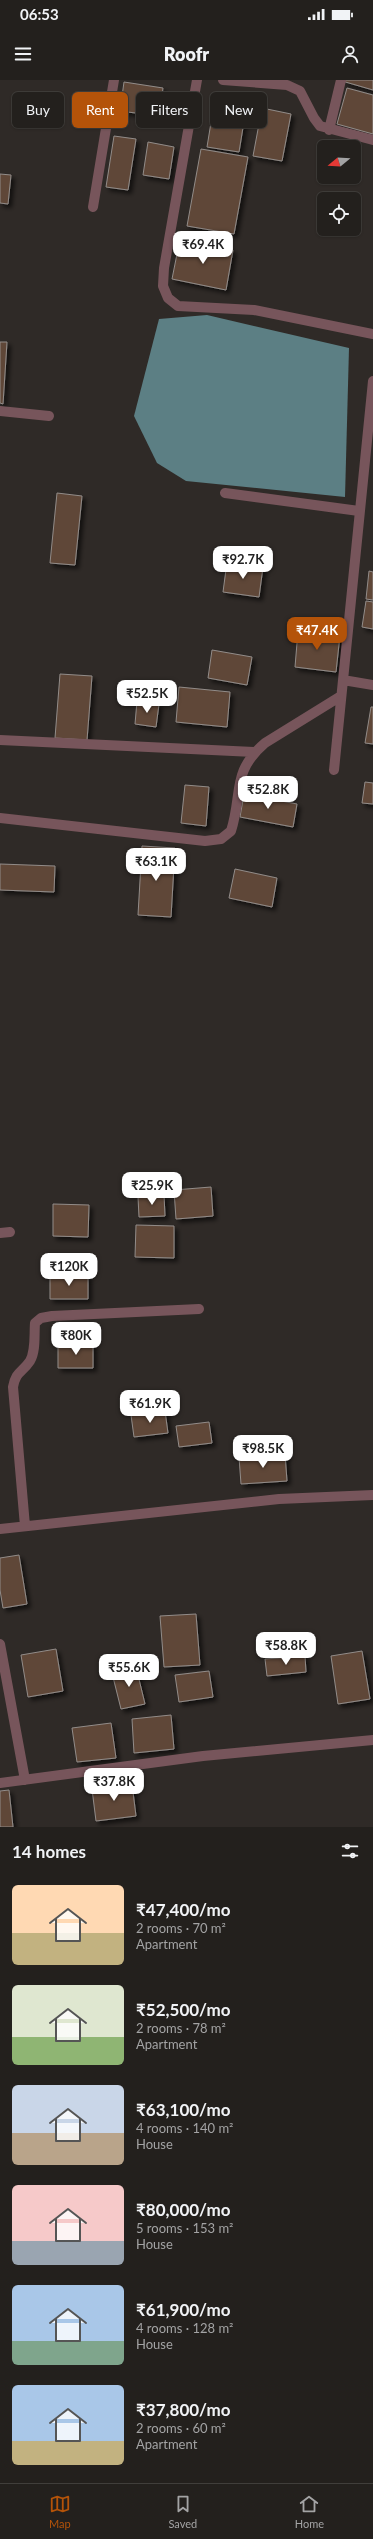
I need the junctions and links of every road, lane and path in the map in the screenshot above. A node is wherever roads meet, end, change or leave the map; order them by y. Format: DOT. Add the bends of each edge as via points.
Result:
graph roads {
  1 [pos="114,80"];
  2 [pos="197,80"];
  3 [pos="223,80"];
  4 [pos="341,80"];
  5 [pos="329,130"];
  6 [pos="373,140"];
  7 [pos="93,207"];
  8 [pos="373,334"];
  9 [pos="373,381"];
  10 [pos="0,411"];
  11 [pos="50,416"];
  12 [pos="224,493"];
  13 [pos="359,511"];
  14 [pos="343,680"];
  15 [pos="373,685"];
  16 [pos="341,696"];
  17 [pos="0,740"];
  18 [pos="254,752"];
  19 [pos="334,770"];
  20 [pos="0,818"];
  21 [pos="199,1309"];
  22 [pos="373,1495"];
  23 [pos="25,1526"];
  24 [pos="0,1529"];
  25 [pos="0,1644"];
  26 [pos="373,1740"];
  27 [pos="25,1780"];
  28 [pos="0,1783"];
  1 -- 7 [label="street"];
  2 -- 8 [label="street" via="164,268 163,286 168,298 178,306 254,310"];
  3 -- 5 [label="street" via="287,85 300,91 314,118 320,126"];
  4 -- 5 [label="street"];
  5 -- 6 [label="street"];
  9 -- 13 [label="street"];
  10 -- 11 [label="street"];
  12 -- 13 [label="street"];
  13 -- 14 [label="street"];
  14 -- 15 [label="street"];
  14 -- 16 [label="street"];
  16 -- 18 [label="street"];
  16 -- 19 [label="street"];
  17 -- 18 [label="street"];
  18 -- 20 [label="street" via="245,763 231,831 221,839 205,841"];
  21 -- 23 [label="street" via="52,1316 41,1318 35,1323 30,1362 15,1375 12,1387"];
  22 -- 23 [label="street" via="279,1498"];
  23 -- 24 [label="street"];
  25 -- 27 [label="street"];
  26 -- 27 [label="street" via="203,1756"];
  27 -- 28 [label="street"];
}
